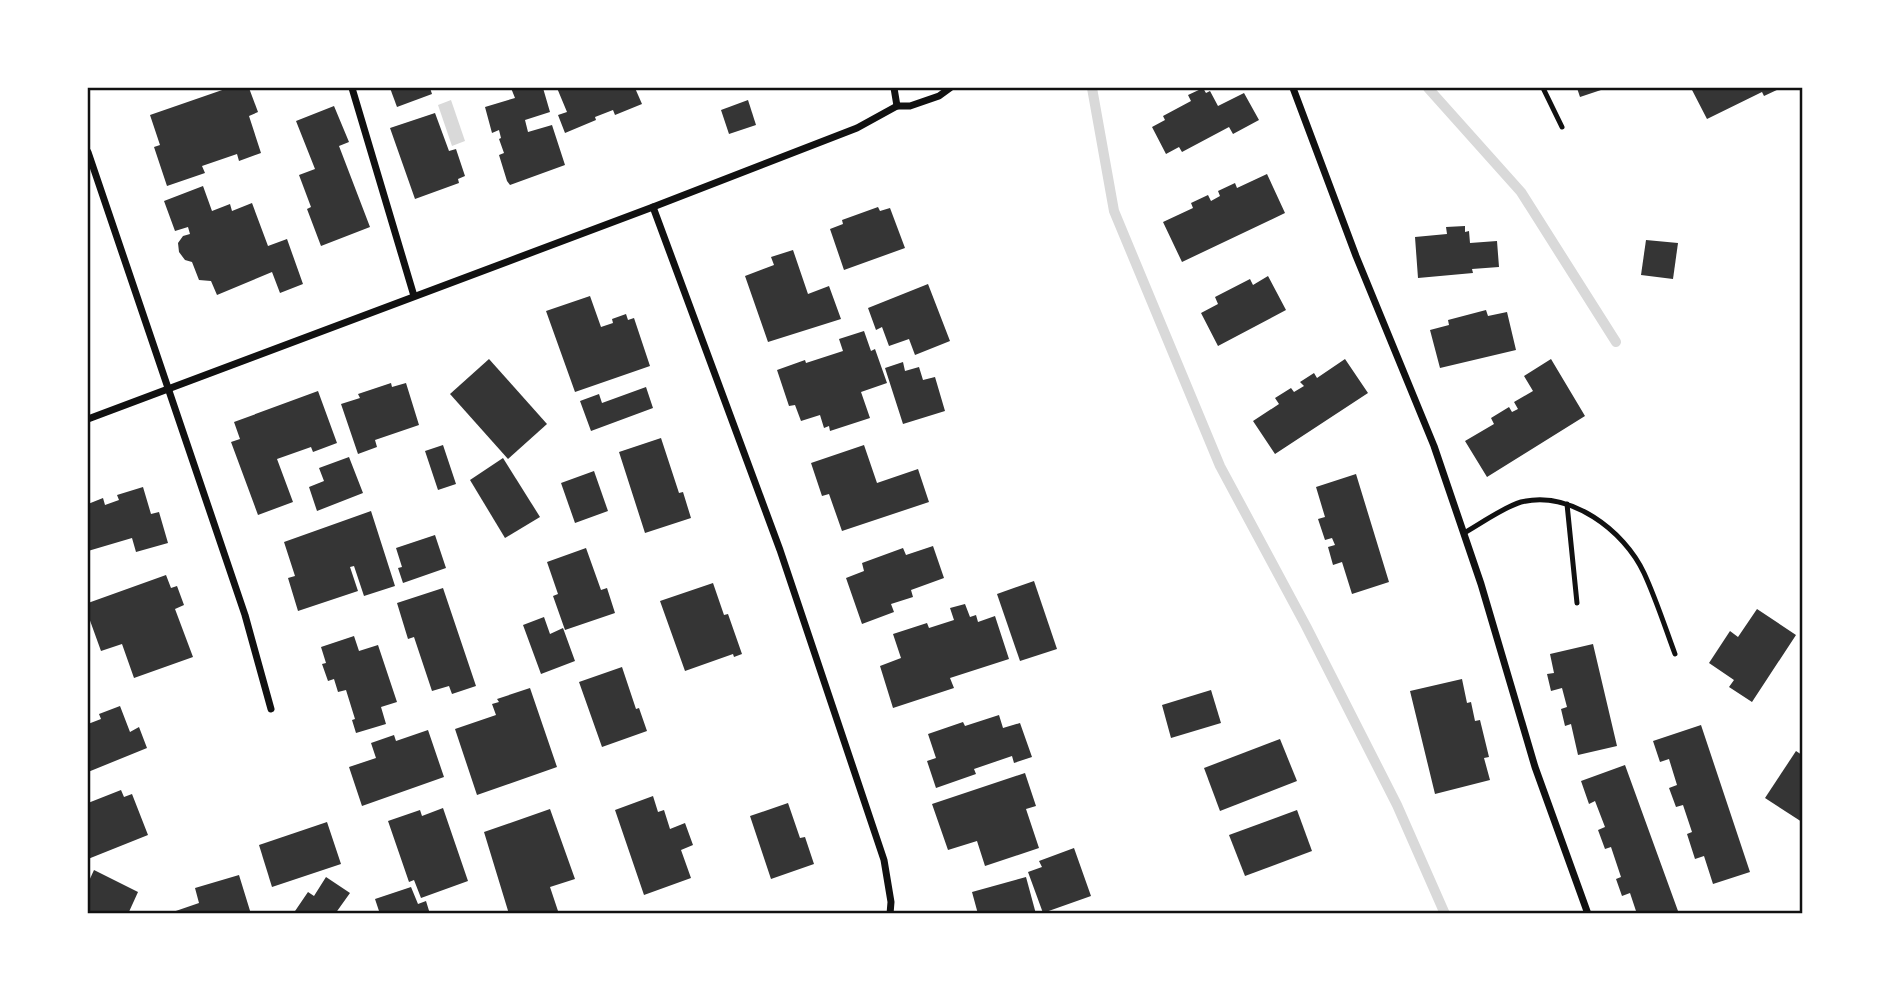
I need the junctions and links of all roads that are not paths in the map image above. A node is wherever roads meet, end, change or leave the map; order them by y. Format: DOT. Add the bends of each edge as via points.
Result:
graph roads {
  1 [pos="352,88"];
  2 [pos="894,88"];
  3 [pos="950,88"];
  4 [pos="1293,88"];
  5 [pos="1542,88"];
  6 [pos="897,106"];
  7 [pos="1562,127"];
  8 [pos="88,152"];
  9 [pos="653,206"];
  10 [pos="414,296"];
  11 [pos="166,388"];
  12 [pos="88,419"];
  13 [pos="1567,504"];
  14 [pos="1464,533"];
  15 [pos="1577,603"];
  16 [pos="1675,654"];
  17 [pos="271,709"];
  18 [pos="891,914"];
  19 [pos="1588,914"];
  1 -- 10 [label="street"];
  2 -- 6 [label="street"];
  3 -- 6 [label="street" via="939,96"];
  4 -- 14 [label="street"];
  5 -- 7 [label="lane"];
  6 -- 9 [label="street" via="857,128"];
  8 -- 11 [label="street"];
  9 -- 10 [label="street"];
  9 -- 18 [label="street" via="789,576 884,860"];
  10 -- 11 [label="street"];
  11 -- 12 [label="street"];
  11 -- 17 [label="street" via="245,615"];
  13 -- 14 [label="lane" via="1520,502"];
  13 -- 15 [label="lane"];
  13 -- 16 [label="lane" via="1594,516 1643,570"];
  14 -- 19 [label="street" via="1535,766"];
}
